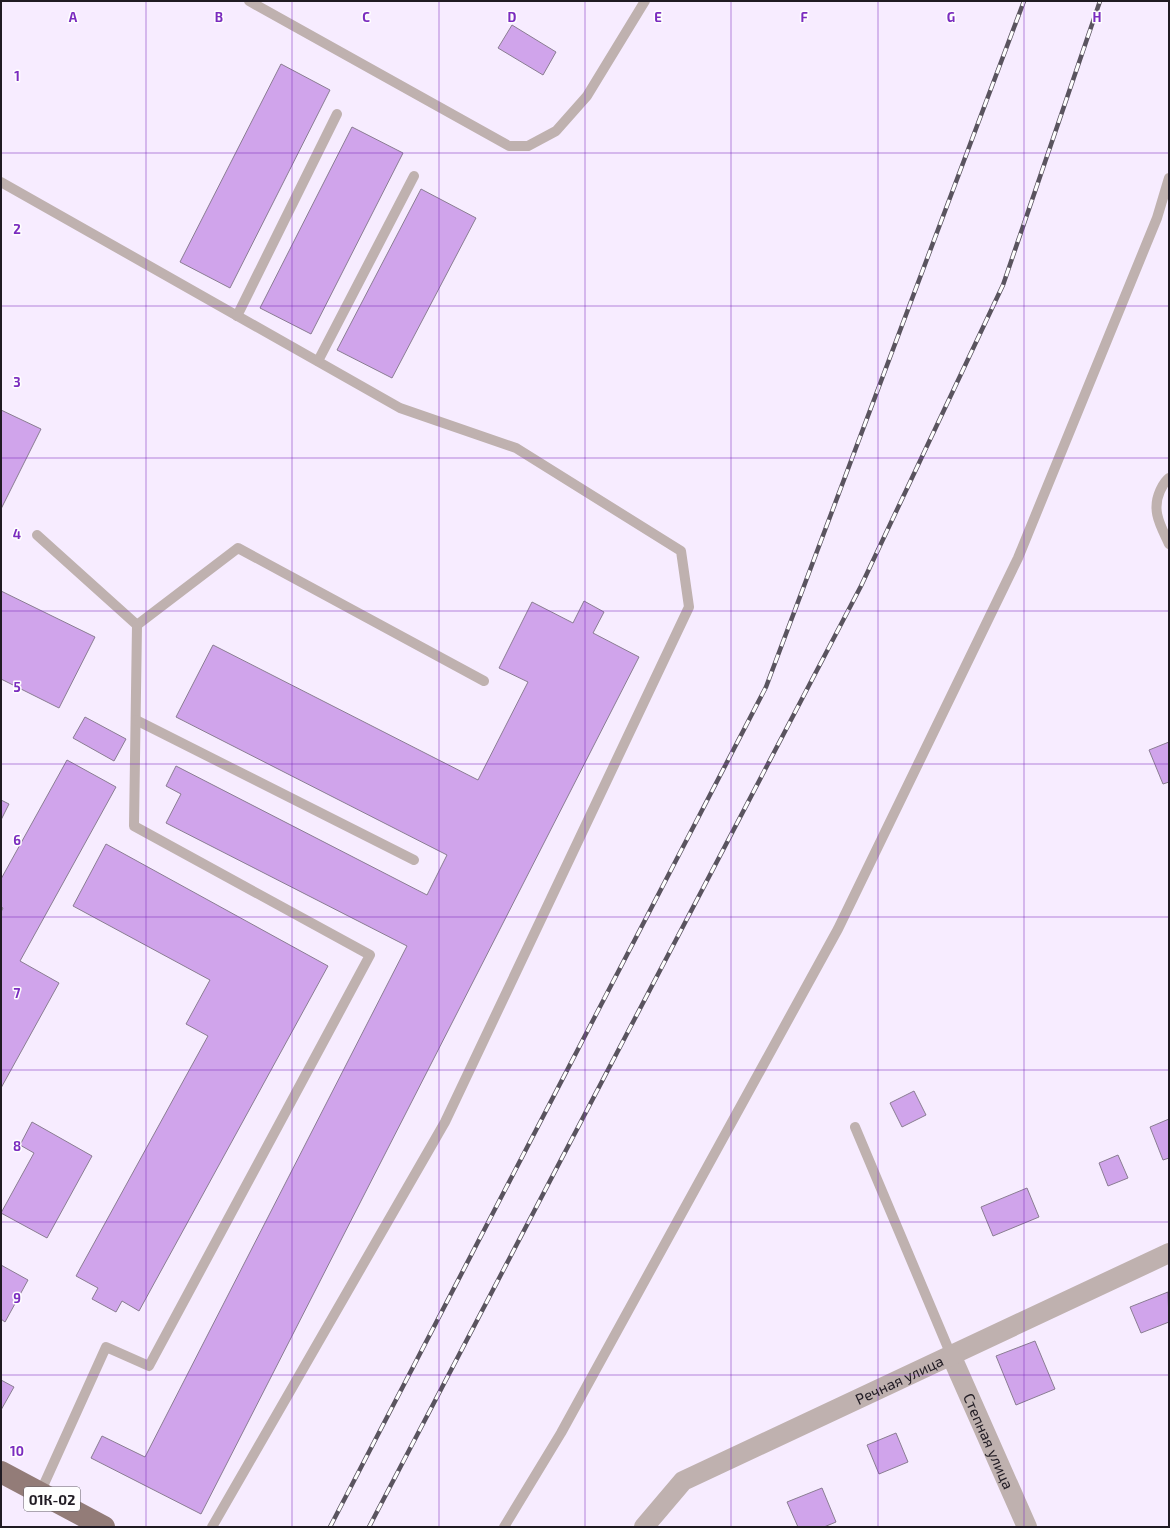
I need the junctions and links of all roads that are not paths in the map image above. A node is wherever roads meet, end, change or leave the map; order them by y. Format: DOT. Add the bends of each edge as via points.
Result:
graph roads {
  1 [pos="249,1"];
  2 [pos="644,1"];
  3 [pos="336,114"];
  4 [pos="414,176"];
  5 [pos="1169,178"];
  6 [pos="1,182"];
  7 [pos="237,316"];
  8 [pos="318,361"];
  9 [pos="1169,478"];
  10 [pos="36,535"];
  11 [pos="1169,544"];
  12 [pos="137,625"];
  13 [pos="484,681"];
  14 [pos="136,720"];
  15 [pos="414,860"];
  16 [pos="855,1127"];
  17 [pos="1169,1253"];
  18 [pos="951,1354"];
  19 [pos="1,1472"];
  20 [pos="40,1493"];
  21 [pos="104,1527"];
  22 [pos="212,1527"];
  23 [pos="504,1527"];
  24 [pos="644,1527"];
  25 [pos="1027,1527"];
  1 -- 2 [label="lane" via="509,146 528,146 556,131 587,96"];
  3 -- 7 [label="lane"];
  4 -- 8 [label="lane"];
  5 -- 23 [label="lane" via="1157,218 1018,558 838,929 560,1433"];
  6 -- 7 [label="lane"];
  7 -- 8 [label="lane"];
  8 -- 22 [label="lane" via="400,408 516,448 681,551 689,607 445,1122"];
  9 -- 11 [label="lane" via="1157,498 1156,513"];
  10 -- 12 [label="lane"];
  12 -- 13 [label="lane" via="238,548"];
  12 -- 14 [label="lane"];
  14 -- 15 [label="lane"];
  14 -- 20 [label="lane" via="134,826 370,955 149,1366 106,1347"];
  16 -- 18 [label="lane"];
  17 -- 18 [label="street, Речная улица"];
  18 -- 24 [label="street, Речная улица" via="683,1481"];
  18 -- 25 [label="street, Степная улица"];
  19 -- 20 [label="main road, 01К-02"];
  20 -- 21 [label="main road, 01К-02"];
}
